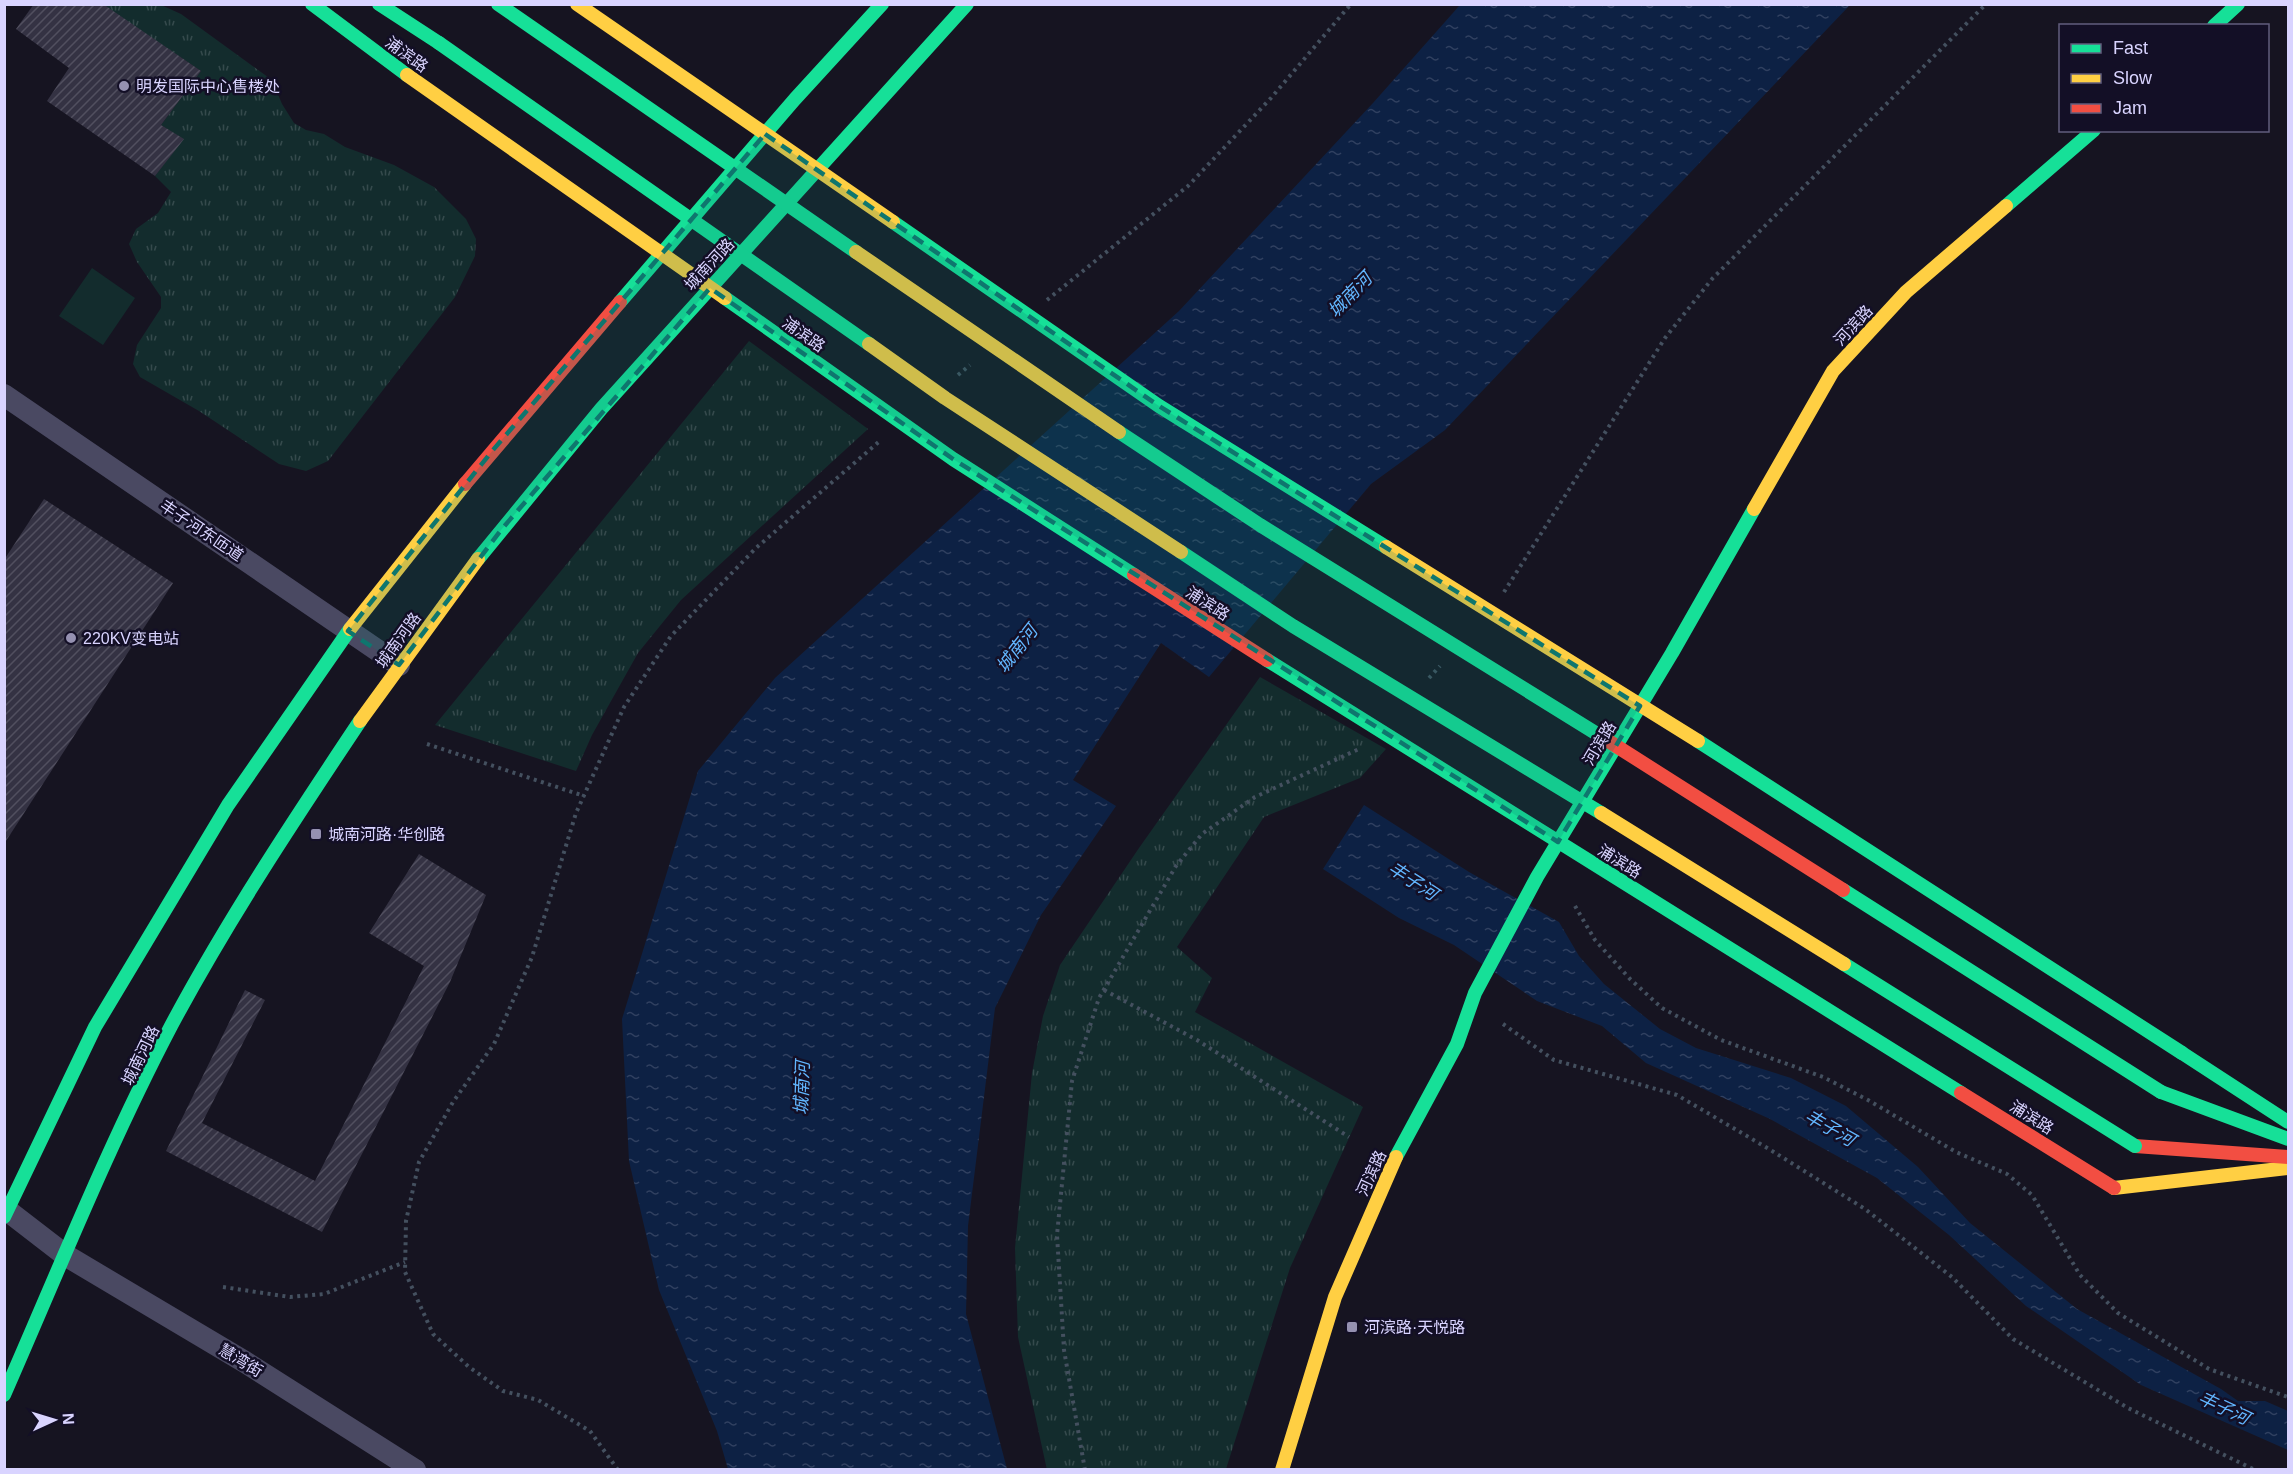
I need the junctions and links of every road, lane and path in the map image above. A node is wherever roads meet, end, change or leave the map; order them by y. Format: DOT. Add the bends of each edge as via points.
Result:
graph roads {
  1 [pos="312,4"];
  2 [pos="379,4"];
  3 [pos="387,4"];
  4 [pos="498,4"];
  5 [pos="577,4"];
  6 [pos="882,4"];
  7 [pos="967,4"];
  8 [pos="1351,4"];
  9 [pos="2238,4"];
  10 [pos="2216,24"];
  11 [pos="439,43"];
  12 [pos="2092,132"];
  13 [pos="1040,306"];
  14 [pos="977,359"];
  15 [pos="950,382"];
  16 [pos="4,395"];
  17 [pos="887,434"];
  18 [pos="348,631"];
  19 [pos="399,665"];
  20 [pos="427,744"];
  21 [pos="584,796"];
  22 [pos="1575,906"];
  23 [pos="1104,990"];
  24 [pos="1503,1024"];
  25 [pos="2289,1122"];
  26 [pos="1349,1137"];
  27 [pos="2289,1139"];
  28 [pos="2289,1157"];
  29 [pos="2289,1168"];
  30 [pos="5,1212"];
  31 [pos="65,1255"];
  32 [pos="405,1262"];
  33 [pos="223,1287"];
  34 [pos="4,1395"];
  35 [pos="2289,1397"];
  36 [pos="415,1470"];
  37 [pos="618,1470"];
  38 [pos="1282,1470"];
  39 [pos="2255,1470"];
  1 -- 29 [label="main road, 浦滨路, bridge" via="406,75 953,459 1267,660 2114,1188"];
  2 -- 11 [label="main road"];
  3 -- 11 [label="main road, 浦滨路"];
  4 -- 27 [label="main road, bridge" via="995,349 1260,525 2161,1092"];
  5 -- 25 [label="main road, bridge" via="1159,406 1770,786"];
  6 -- 18 [label="main road" via="795,99 493,450"];
  7 -- 19 [label="main road, 城南河路" via="587,427 501,530"];
  8 -- 13 [label="path" via="1271,98 1188,186"];
  9 -- 10 [label="main road"];
  11 -- 28 [label="main road, 浦滨路, bridge" via="945,398 1293,626 1674,857 2135,1146"];
  12 -- 38 [label="main road, 河滨路" via="1906,292 1833,370 1672,653 1537,877 1474,993 1458,1044 1387,1174 1335,1297"];
  14 -- 15 [label="path"];
  16 -- 18 [label="street, 丰子河东匝道"];
  17 -- 21 [label="path" via="756,548 671,636 624,707"];
  18 -- 19 [label="street, 丰子河东匝道"];
  18 -- 30 [label="main road" via="228,805 94,1027"];
  19 -- 31 [label="main road, 城南河路" via="287,832 218,945 164,1042"];
  20 -- 21 [label="path"];
  21 -- 32 [label="path" via="532,957 494,1044 453,1102 419,1162 406,1221"];
  22 -- 35 [label="path" via="1595,940 1662,1008 1721,1040 1822,1077 1956,1152 2007,1174 2032,1195 2080,1275 2118,1313 2208,1369"];
  23 -- 26 [label="path" via="1197,1040"];
  24 -- 39 [label="path" via="1554,1060 1677,1095 1758,1143 1865,1209 1952,1277 2013,1339 2128,1408"];
  30 -- 31 [label="street, 慧湾街"];
  31 -- 34 [label="main road, 城南河路"];
  31 -- 36 [label="street, 慧湾街" via="245,1362"];
  32 -- 33 [label="path" via="324,1294 290,1297"];
  32 -- 37 [label="path" via="405,1272 433,1334 502,1391 538,1400 590,1431"];
}
